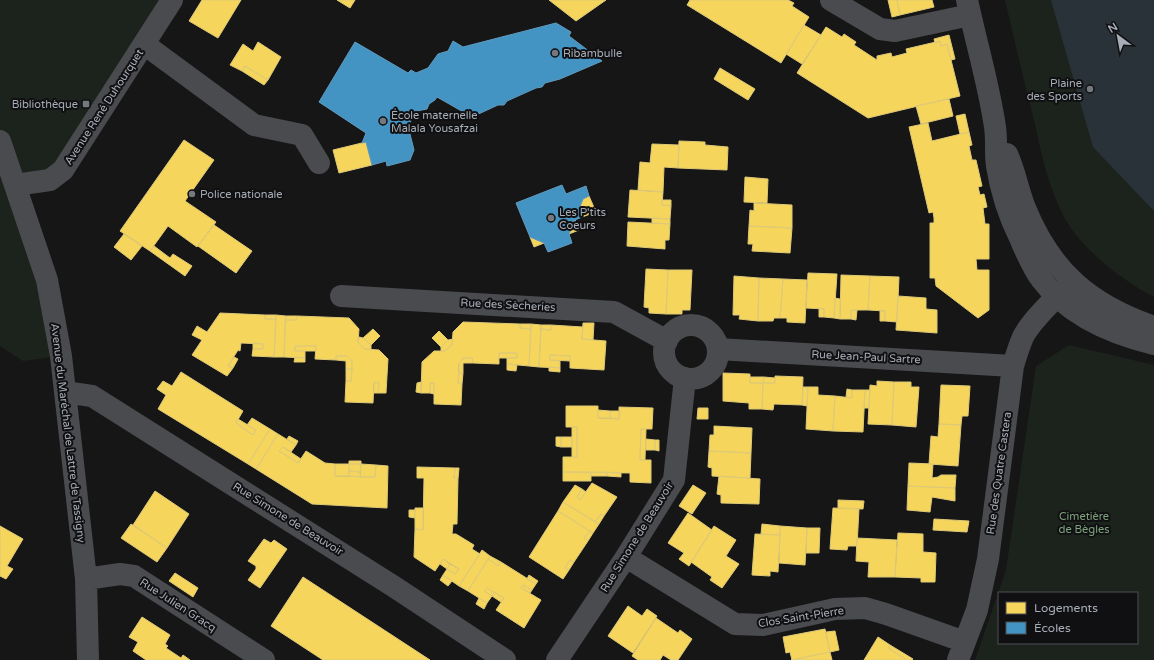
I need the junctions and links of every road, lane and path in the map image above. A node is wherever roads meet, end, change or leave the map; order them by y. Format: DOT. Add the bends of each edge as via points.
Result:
graph roads {
  1 [pos="172,0"];
  2 [pos="831,0"];
  3 [pos="968,7"];
  4 [pos="144,44"];
  5 [pos="0,142"];
  6 [pos="319,163"];
  7 [pos="15,185"];
  8 [pos="1065,288"];
  9 [pos="341,296"];
  10 [pos="1154,328"];
  11 [pos="667,341"];
  12 [pos="1154,344"];
  13 [pos="718,349"];
  14 [pos="1013,366"];
  15 [pos="685,378"];
  16 [pos="65,392"];
  17 [pos="626,558"];
  18 [pos="86,579"];
  19 [pos="961,651"];
  20 [pos="88,660"];
  21 [pos="264,660"];
  22 [pos="505,660"];
  23 [pos="557,660"];
  1 -- 4 [label="street, Avenue René Duhourquet"];
  2 -- 3 [label="street" via="880,29 896,31"];
  3 -- 8 [label="street" via="995,127 997,166 1009,213 1041,279"];
  4 -- 6 [label="street" via="254,125 302,135"];
  4 -- 7 [label="street, Avenue René Duhourquet" via="63,170 50,180"];
  5 -- 7 [label="street, Avenue du Maréchal de Lattre de Tassigny"];
  7 -- 16 [label="street, Avenue du Maréchal de Lattre de Tassigny" via="47,280"];
  8 -- 10 [label="street" via="1086,293 1115,312"];
  8 -- 12 [label="street" via="1097,325"];
  8 -- 14 [label="street, Rue des Quatre Castera" via="1024,335"];
  9 -- 11 [label="street, Rue des Sècheries" via="614,312"];
  11 -- 13 [label="street" via="679,328 696,326 711,334"];
  11 -- 15 [label="street" via="664,356 667,364 678,376"];
  13 -- 14 [label="street, Rue Jean-Paul Sartre"];
  13 -- 15 [label="street" via="718,357 709,372 702,377"];
  14 -- 19 [label="street, Rue des Quatre Castera" via="988,559 977,610"];
  15 -- 17 [label="street, Rue Simone de Beauvoir" via="674,480"];
  16 -- 18 [label="street, Avenue du Maréchal de Lattre de Tassigny"];
  16 -- 22 [label="street, Rue Simone de Beauvoir" via="92,396"];
  17 -- 19 [label="street, Clos Saint-Pierre" via="735,624 763,625 835,609 865,608 886,614"];
  17 -- 23 [label="street, Rue Simone de Beauvoir"];
  18 -- 20 [label="street, Avenue du Maréchal de Lattre de Tassigny"];
  18 -- 21 [label="street, Rue Julien Gracq" via="120,574 134,576"];
}
